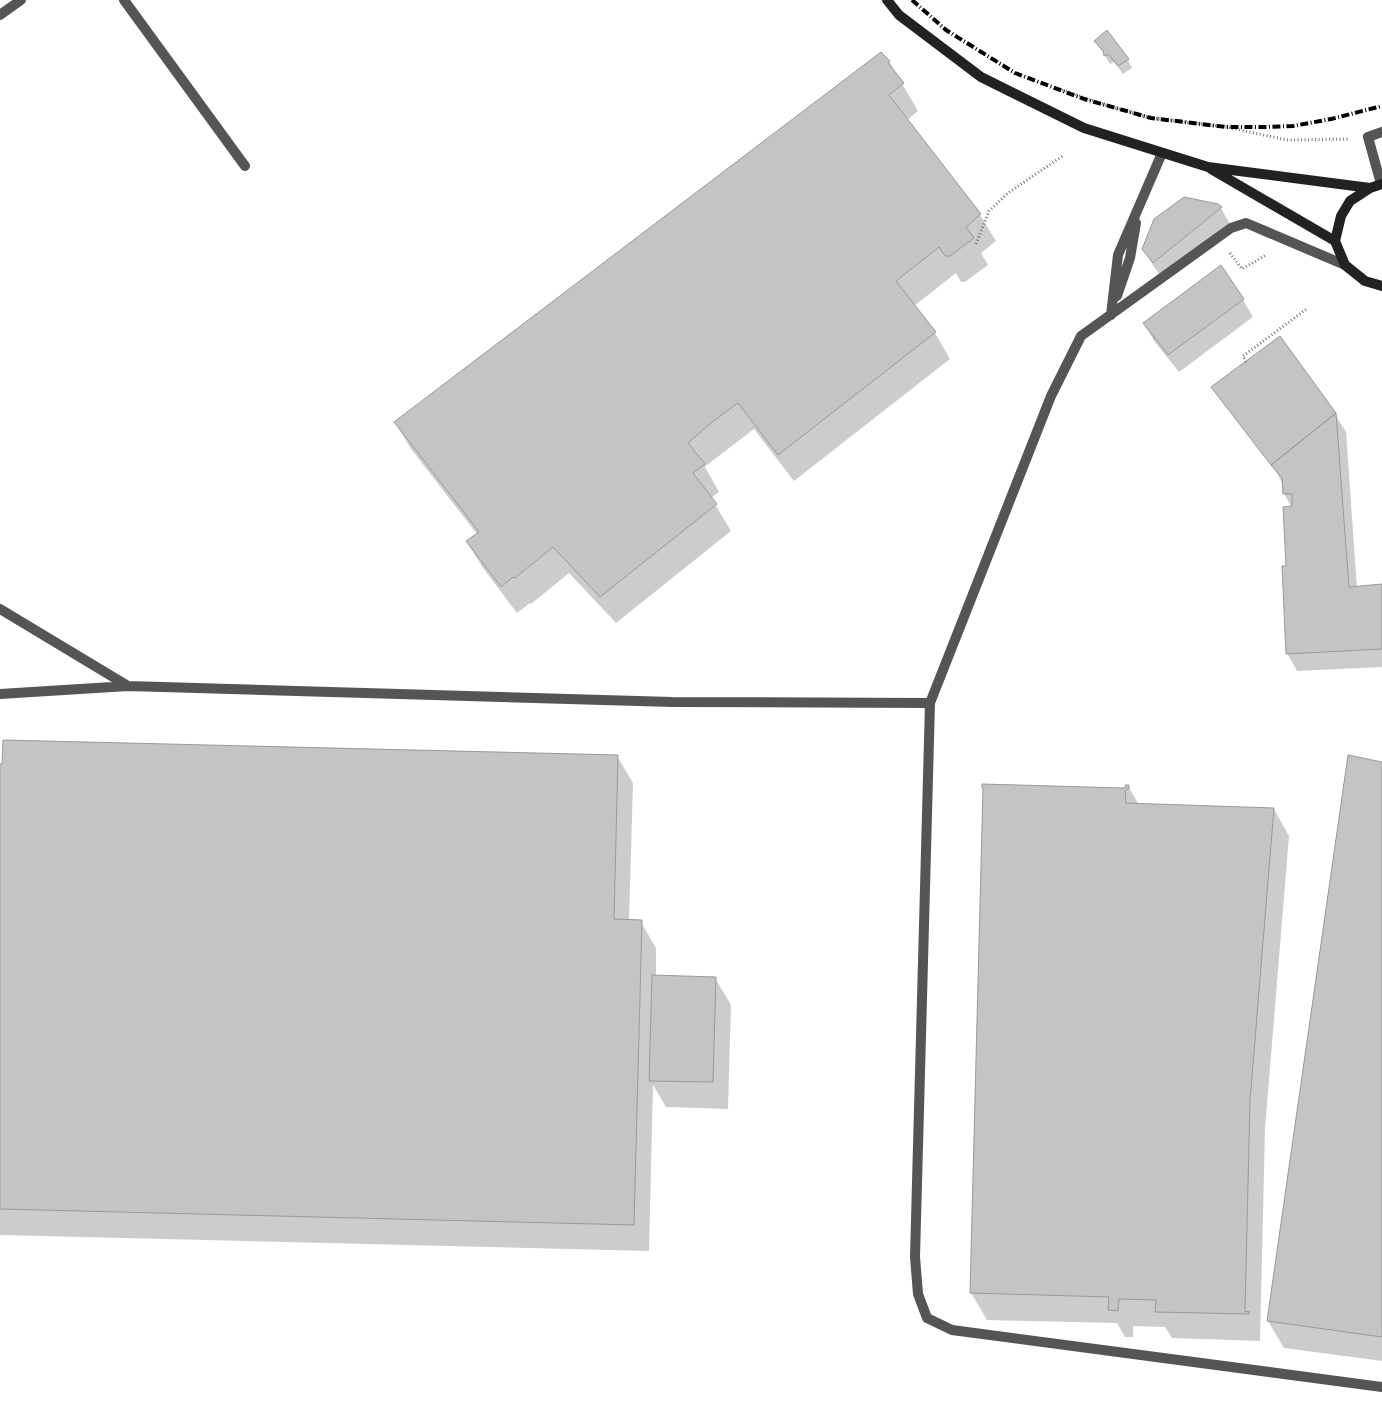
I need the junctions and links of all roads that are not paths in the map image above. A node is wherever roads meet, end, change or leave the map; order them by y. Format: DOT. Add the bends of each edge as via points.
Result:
graph roads {
  1 [pos="21,0"];
  2 [pos="124,0"];
  3 [pos="887,0"];
  4 [pos="0,15"];
  5 [pos="1382,132"];
  6 [pos="1162,153"];
  7 [pos="245,166"];
  8 [pos="1208,167"];
  9 [pos="1382,184"];
  10 [pos="1370,188"];
  11 [pos="1336,241"];
  12 [pos="1345,265"];
  13 [pos="1382,286"];
  14 [pos="1111,315"];
  15 [pos="0,609"];
  16 [pos="128,686"];
  17 [pos="0,694"];
  18 [pos="930,703"];
  19 [pos="1382,1387"];
  1 -- 4 [label="lane"];
  2 -- 7 [label="lane"];
  3 -- 6 [label="street" via="899,15 981,77 1084,128"];
  5 -- 9 [label="lane" via="1368,137"];
  6 -- 8 [label="street"];
  6 -- 14 [label="lane" via="1118,255"];
  8 -- 10 [label="street"];
  8 -- 11 [label="street"];
  9 -- 10 [label="street"];
  10 -- 11 [label="street" via="1350,201 1341,216"];
  11 -- 12 [label="street"];
  12 -- 13 [label="street" via="1365,281"];
  12 -- 14 [label="lane" via="1246,223 1231,228"];
  14 -- 18 [label="lane" via="1081,336 1051,396"];
  15 -- 16 [label="lane"];
  16 -- 17 [label="lane"];
  16 -- 18 [label="lane" via="672,702"];
  18 -- 19 [label="lane" via="915,1257 918,1294 927,1318 952,1330"];
}
